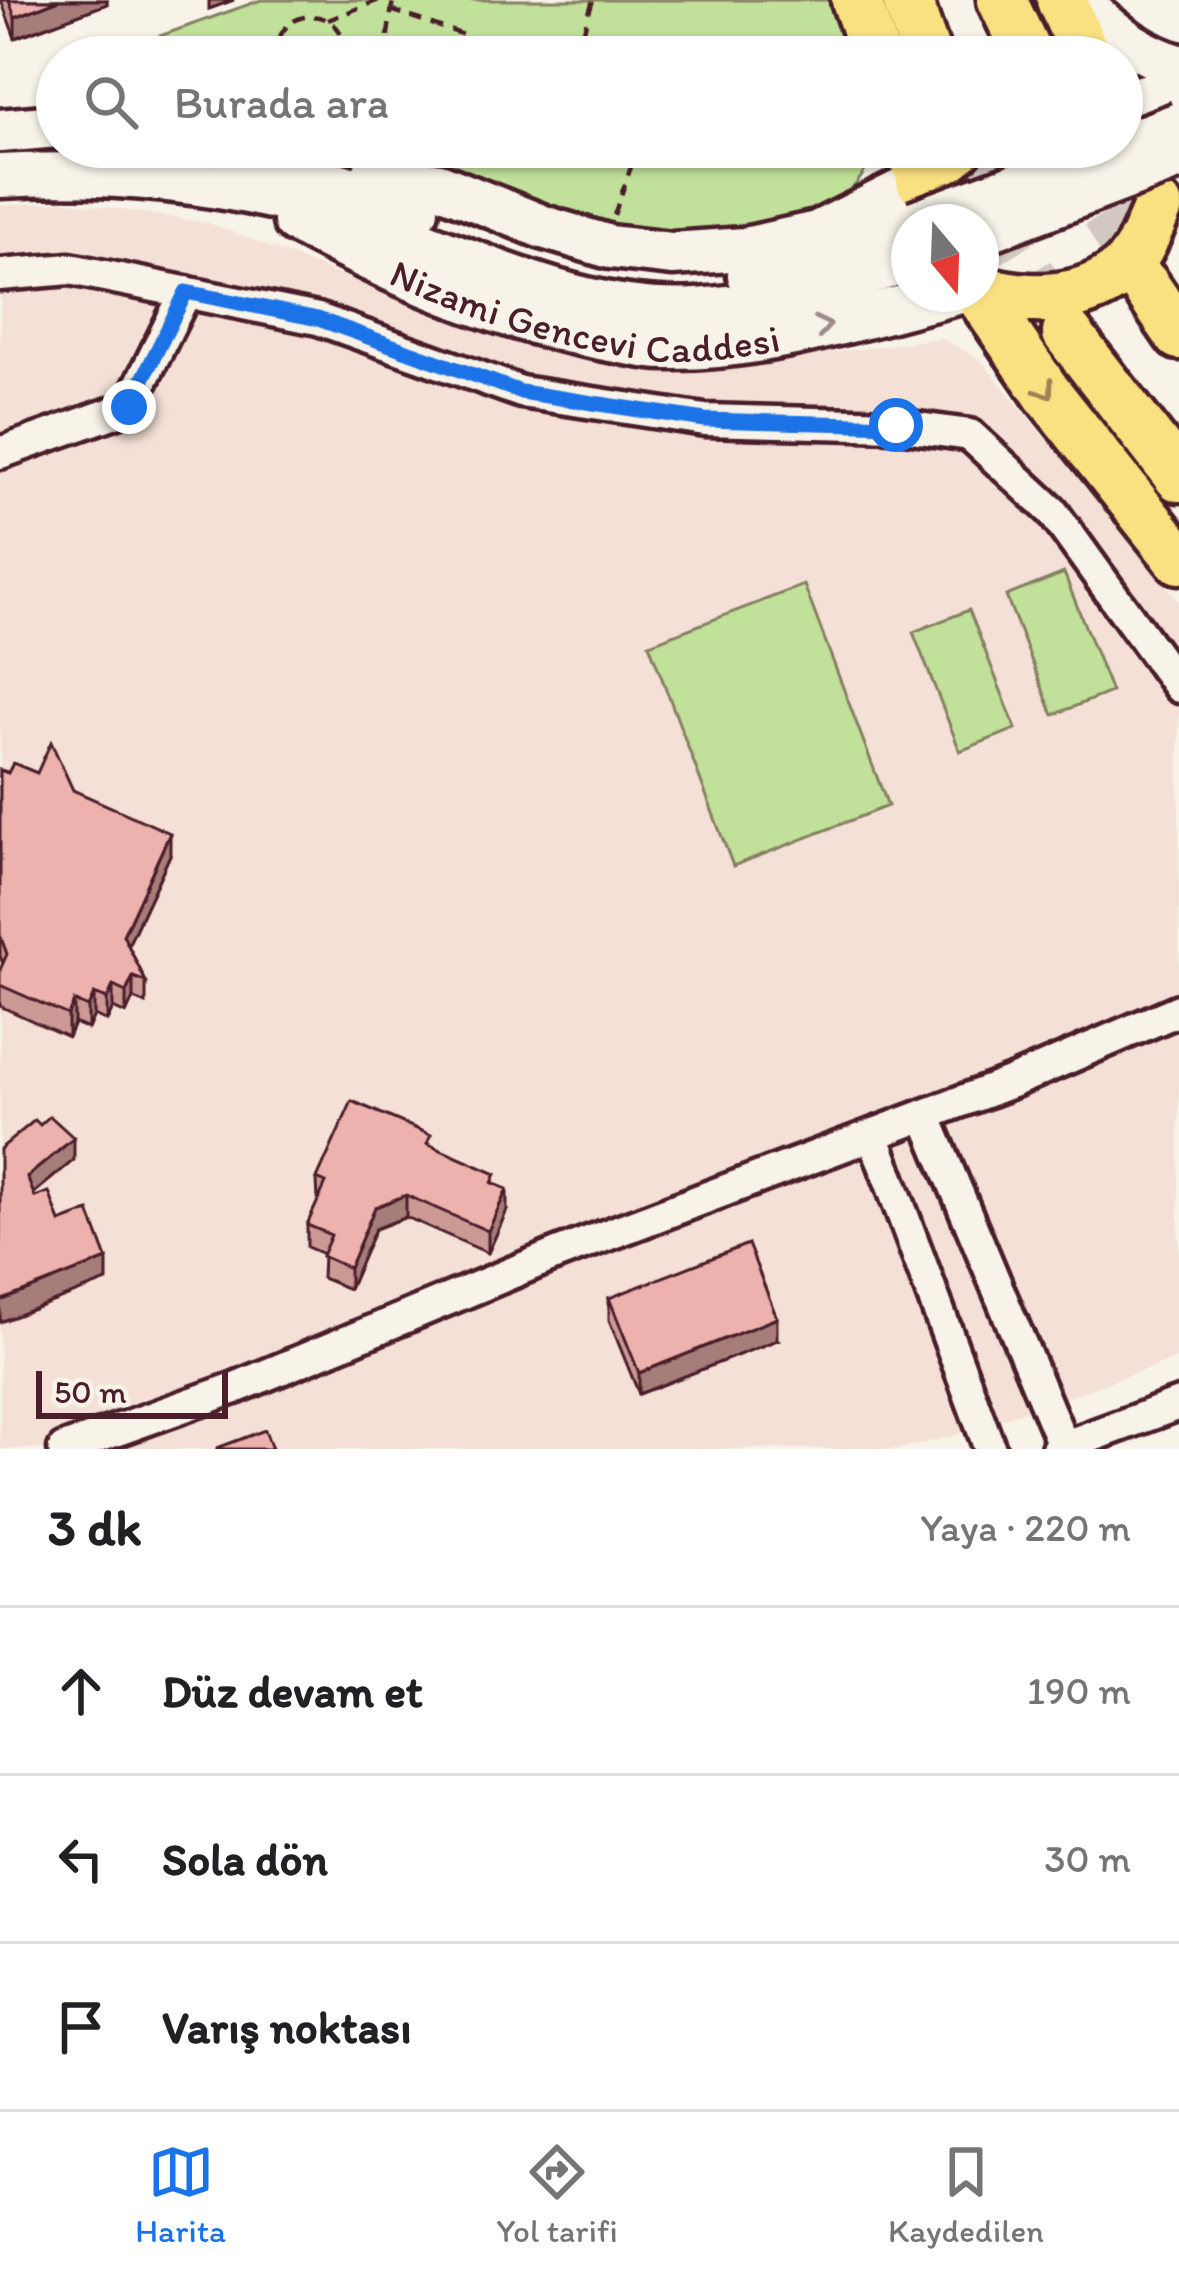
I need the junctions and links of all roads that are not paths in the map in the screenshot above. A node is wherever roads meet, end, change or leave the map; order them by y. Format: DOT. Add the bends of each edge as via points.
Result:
graph roads {
  1 [pos="856,0"];
  2 [pos="908,0"];
  3 [pos="1001,0"];
  4 [pos="1060,0"];
  5 [pos="1078,0"];
  6 [pos="869,36"];
  7 [pos="919,36"];
  8 [pos="1019,36"];
  9 [pos="1076,36"];
  10 [pos="1119,36"];
  11 [pos="1143,50"];
  12 [pos="1179,66"];
  13 [pos="1179,87"];
  14 [pos="1143,96"];
  15 [pos="1179,124"];
  16 [pos="36,128"];
  17 [pos="0,131"];
  18 [pos="1143,137"];
  19 [pos="1179,158"];
  20 [pos="1143,167"];
  21 [pos="201,168"];
  22 [pos="241,168"];
  23 [pos="249,168"];
  24 [pos="281,168"];
  25 [pos="937,168"];
  26 [pos="1083,168"];
  27 [pos="1140,168"];
  28 [pos="1142,168"];
  29 [pos="0,176"];
  30 [pos="911,192"];
  31 [pos="1039,194"];
  32 [pos="378,211"];
  33 [pos="1172,217"];
  34 [pos="999,220"];
  35 [pos="891,265"];
  36 [pos="0,275"];
  37 [pos="1144,284"];
  38 [pos="186,292"];
  39 [pos="999,295"];
  40 [pos="891,308"];
  41 [pos="993,312"];
  42 [pos="1067,333"];
  43 [pos="1179,335"];
  44 [pos="0,453"];
  45 [pos="1179,477"];
  46 [pos="1179,559"];
  47 [pos="1179,687"];
  48 [pos="1179,1010"];
  49 [pos="925,1115"];
  50 [pos="873,1135"];
  51 [pos="1179,1404"];
  52 [pos="1060,1448"];
  53 [pos="64,1449"];
  54 [pos="990,1449"];
  1 -- 6 [label="main road"];
  2 -- 7 [label="main road"];
  3 -- 8 [label="main road"];
  4 -- 9 [label="main road"];
  5 -- 10 [label="street"];
  11 -- 12 [label="street"];
  13 -- 14 [label="street"];
  15 -- 18 [label="street, bridge"];
  16 -- 17 [label="street"];
  19 -- 20 [label="street, bridge"];
  21 -- 29 [label="street, Nizami Gencevi Caddesi"];
  22 -- 40 [label="street, Nizami Gencevi Caddesi, one-way" via="354,254 500,314 578,334 662,348 731,344"];
  23 -- 32 [label="street, Nizami Gencevi Caddesi"];
  24 -- 30 [label="street, Nizami Gencevi Caddesi" via="440,185 543,227 672,254 817,233"];
  25 -- 30 [label="main road"];
  26 -- 31 [label="street, bridge"];
  27 -- 31 [label="street, bridge"];
  28 -- 33 [label="main road"];
  30 -- 31 [label="street, Nizami Gencevi Caddesi, bridge"];
  30 -- 32 [label="street, Nizami Gencevi Caddesi" via="785,268 701,284 628,281"];
  31 -- 34 [label="street, bridge"];
  32 -- 35 [label="street, Nizami Gencevi Caddesi" via="540,287 610,304 693,311 782,299"];
  33 -- 39 [label="main road" via="1120,273 1078,292 1036,301"];
  36 -- 38 [label="street" via="70,269"];
  37 -- 43 [label="main road"];
  38 -- 44 [label="street" via="129,407"];
  38 -- 47 [label="street" via="318,319 521,392 705,420 896,425 970,436 1052,511"];
  41 -- 46 [label="main road, one-way"];
  42 -- 45 [label="main road"];
  48 -- 49 [label="street"];
  49 -- 50 [label="street"];
  49 -- 52 [label="street"];
  50 -- 53 [label="street"];
  50 -- 54 [label="street"];
  51 -- 52 [label="street"];
}
